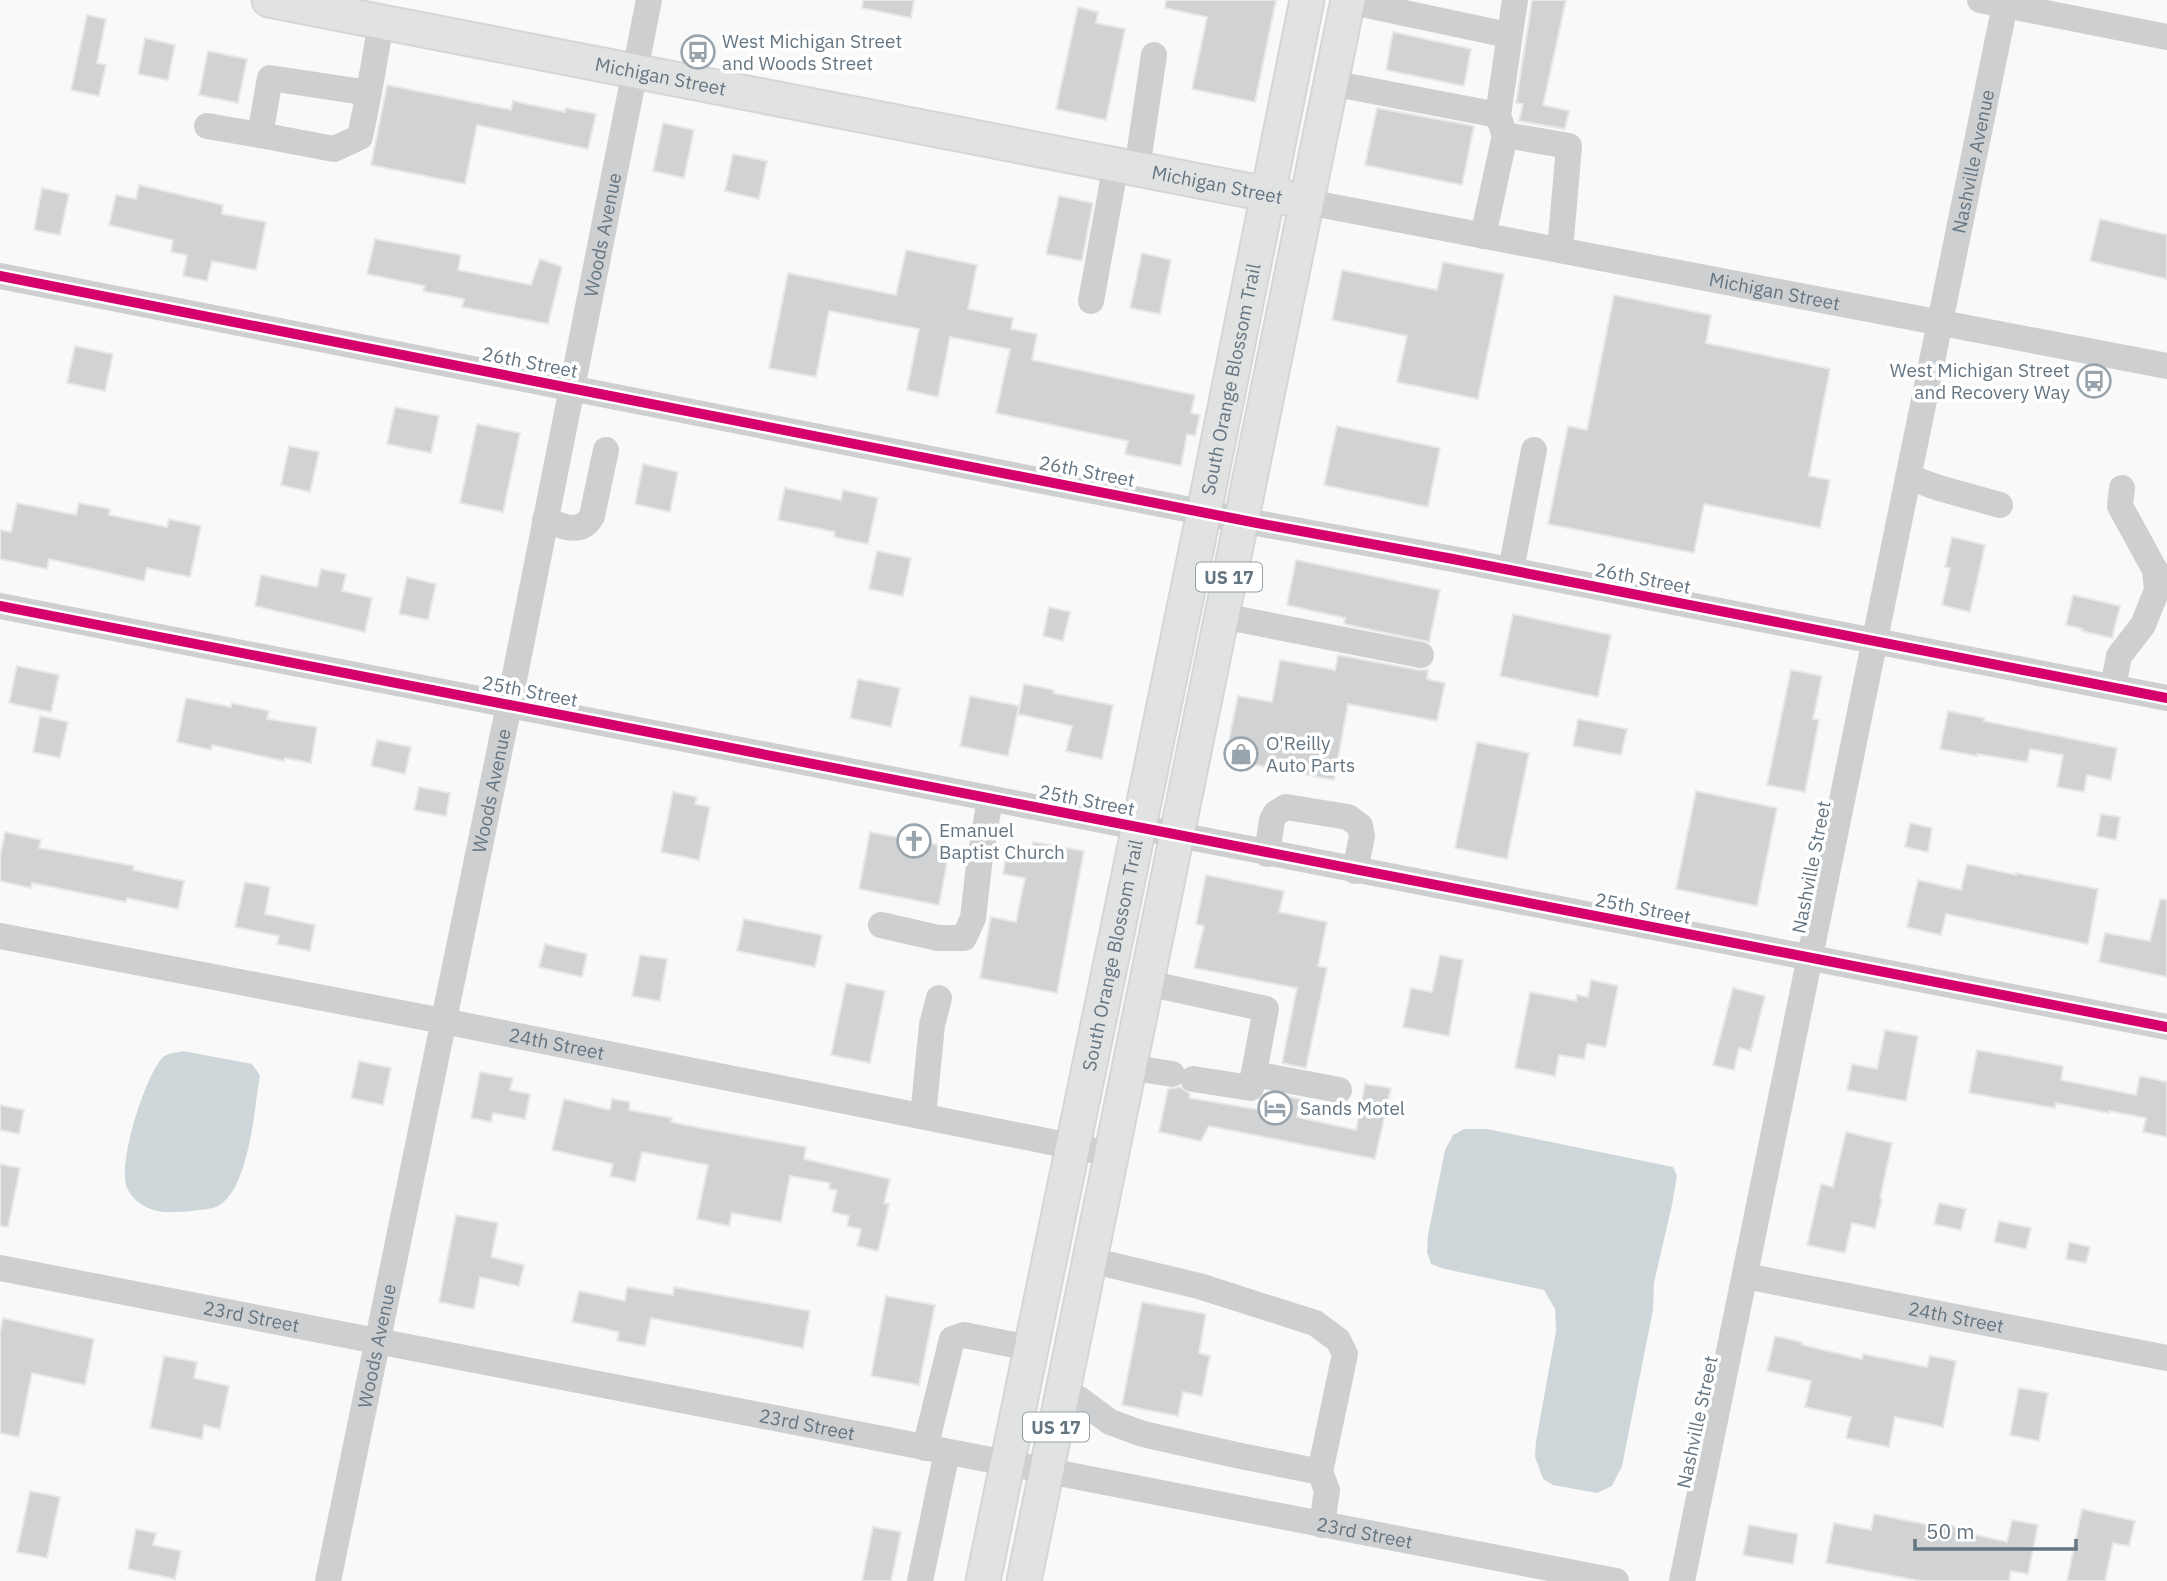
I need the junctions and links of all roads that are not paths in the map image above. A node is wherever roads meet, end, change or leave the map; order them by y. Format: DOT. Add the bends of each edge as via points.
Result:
graph roads {
  1 [pos="270,0"];
  2 [pos="649,0"];
  3 [pos="1307,0"];
  4 [pos="1348,0"];
  5 [pos="1514,0"];
  6 [pos="1997,2"];
  7 [pos="381,22"];
  8 [pos="1508,35"];
  9 [pos="2167,37"];
  10 [pos="1154,55"];
  11 [pos="635,71"];
  12 [pos="1331,83"];
  13 [pos="369,93"];
  14 [pos="1502,125"];
  15 [pos="207,126"];
  16 [pos="260,135"];
  17 [pos="1127,167"];
  18 [pos="1268,194"];
  19 [pos="1307,202"];
  20 [pos="1483,236"];
  21 [pos="1560,250"];
  22 [pos="0,276"];
  23 [pos="1091,301"];
  24 [pos="1939,324"];
  25 [pos="2167,366"];
  26 [pos="571,388"];
  27 [pos="607,450"];
  28 [pos="1534,450"];
  29 [pos="1908,477"];
  30 [pos="2122,488"];
  31 [pos="2000,505"];
  32 [pos="1204,512"];
  33 [pos="545,520"];
  34 [pos="1241,520"];
  35 [pos="1511,570"];
  36 [pos="0,606"];
  37 [pos="1222,616"];
  38 [pos="1874,640"];
  39 [pos="1421,655"];
  40 [pos="2113,687"];
  41 [pos="2167,698"];
  42 [pos="509,705"];
  43 [pos="989,799"];
  44 [pos="1138,828"];
  45 [pos="1177,836"];
  46 [pos="1267,854"];
  47 [pos="1355,871"];
  48 [pos="881,925"];
  49 [pos="0,936"];
  50 [pos="1811,958"];
  51 [pos="1146,983"];
  52 [pos="939,998"];
  53 [pos="443,1021"];
  54 [pos="2167,1027"];
  55 [pos="1129,1067"];
  56 [pos="1254,1074"];
  57 [pos="1339,1090"];
  58 [pos="923,1116"];
  59 [pos="1072,1146"];
  60 [pos="1111,1154"];
  61 [pos="1090,1260"];
  62 [pos="0,1268"];
  63 [pos="1745,1276"];
  64 [pos="378,1340"];
  65 [pos="1030,1348"];
  66 [pos="2167,1358"];
  67 [pos="1062,1396"];
  68 [pos="936,1450"];
  69 [pos="1007,1464"];
  70 [pos="1047,1472"];
  71 [pos="1320,1472"];
  72 [pos="1322,1525"];
  73 [pos="328,1581"];
  74 [pos="920,1581"];
  75 [pos="983,1581"];
  76 [pos="1024,1581"];
  77 [pos="1616,1581"];
  78 [pos="1682,1581"];
  1 -- 7 [label="main road, Michigan Street"];
  2 -- 11 [label="street, Woods Avenue"];
  3 -- 18 [label="main road, South Orange Blossom Trail / US 17"];
  4 -- 8 [label="street"];
  4 -- 12 [label="main road, South Orange Blossom Trail / US 17"];
  5 -- 8 [label="street"];
  6 -- 9 [label="street"];
  6 -- 24 [label="street, Nashville Avenue"];
  7 -- 11 [label="main road, Michigan Street"];
  7 -- 13 [label="street"];
  8 -- 14 [label="street"];
  10 -- 17 [label="street"];
  11 -- 17 [label="main road, Michigan Street"];
  11 -- 26 [label="street, Woods Avenue"];
  12 -- 14 [label="street"];
  12 -- 19 [label="main road, South Orange Blossom Trail / US 17"];
  13 -- 16 [label="street" via="360,137 334,149"];
  13 -- 16 [label="street" via="270,78"];
  14 -- 20 [label="street"];
  14 -- 21 [label="street" via="1569,146"];
  15 -- 16 [label="street"];
  17 -- 18 [label="main road, Michigan Street"];
  17 -- 23 [label="street"];
  18 -- 19 [label="main road, Michigan Street"];
  18 -- 32 [label="main road, South Orange Blossom Trail / US 17"];
  19 -- 20 [label="street, Michigan Street"];
  19 -- 34 [label="main road, South Orange Blossom Trail / US 17"];
  20 -- 21 [label="street, Michigan Street"];
  21 -- 24 [label="street, Michigan Street"];
  22 -- 26 [label="street, 26th Street"];
  24 -- 25 [label="street, Michigan Street"];
  24 -- 29 [label="street, Nashville Street"];
  26 -- 32 [label="street, 26th Street"];
  26 -- 33 [label="street, Woods Avenue"];
  27 -- 33 [label="street" via="587,524 574,528"];
  28 -- 35 [label="street"];
  29 -- 31 [label="street"];
  29 -- 38 [label="street, Nashville Street"];
  30 -- 40 [label="street" via="2120,506 2155,570 2157,590 2143,625 2119,656"];
  32 -- 34 [label="street, 26th Street"];
  32 -- 44 [label="main road, South Orange Blossom Trail / US 17"];
  33 -- 42 [label="street, Woods Avenue"];
  34 -- 35 [label="street, 26th Street"];
  34 -- 37 [label="main road, South Orange Blossom Trail / US 17"];
  35 -- 38 [label="street, 26th Street"];
  36 -- 42 [label="street, 25th Street"];
  37 -- 39 [label="street"];
  37 -- 45 [label="main road, South Orange Blossom Trail / US 17"];
  38 -- 40 [label="street, 26th Street"];
  38 -- 50 [label="street, Nashville Street"];
  40 -- 41 [label="street, 26th Street"];
  42 -- 43 [label="street, 25th Street"];
  42 -- 53 [label="street, Woods Avenue"];
  43 -- 44 [label="street, 25th Street"];
  43 -- 48 [label="street" via="973,918 964,938 938,938"];
  44 -- 45 [label="street, 25th Street"];
  44 -- 59 [label="main road, South Orange Blossom Trail / US 17"];
  45 -- 46 [label="street, 25th Street"];
  45 -- 51 [label="main road, South Orange Blossom Trail / US 17"];
  46 -- 47 [label="street, 25th Street"];
  46 -- 47 [label="street" via="1272,820 1286,807 1348,817 1360,826 1362,836"];
  47 -- 50 [label="street, 25th Street"];
  49 -- 53 [label="street, 24th Street"];
  50 -- 54 [label="street, 25th Street"];
  50 -- 63 [label="street, Nashville Street"];
  51 -- 55 [label="main road, South Orange Blossom Trail / US 17"];
  51 -- 56 [label="street" via="1266,1009"];
  52 -- 58 [label="street"];
  53 -- 58 [label="street, 24th Street"];
  53 -- 64 [label="street, Woods Avenue"];
  55 -- 56 [label="street" via="1251,1088"];
  55 -- 60 [label="main road, South Orange Blossom Trail / US 17"];
  56 -- 57 [label="street"];
  58 -- 59 [label="street, 24th Street"];
  59 -- 60 [label="street, 24th Street"];
  59 -- 65 [label="main road, South Orange Blossom Trail / US 17"];
  60 -- 61 [label="main road, South Orange Blossom Trail / US 17"];
  61 -- 67 [label="main road, South Orange Blossom Trail / US 17"];
  61 -- 71 [label="street" via="1212,1290 1315,1323 1338,1340 1345,1354"];
  62 -- 64 [label="street, 23rd Street"];
  63 -- 66 [label="street, 24th Street"];
  63 -- 78 [label="street, Nashville Street"];
  64 -- 68 [label="street, 23rd Street"];
  64 -- 73 [label="street, Woods Avenue"];
  65 -- 68 [label="street" via="964,1335 951,1339"];
  65 -- 69 [label="main road, South Orange Blossom Trail / US 17"];
  67 -- 70 [label="main road, South Orange Blossom Trail / US 17"];
  67 -- 71 [label="street" via="1079,1399 1110,1422 1143,1434"];
  68 -- 69 [label="street, 23rd Street"];
  68 -- 74 [label="street"];
  69 -- 70 [label="street, 23rd Street"];
  69 -- 75 [label="main road, South Orange Blossom Trail / US 17"];
  70 -- 72 [label="street, 23rd Street"];
  70 -- 76 [label="main road, South Orange Blossom Trail / US 17"];
  71 -- 72 [label="street" via="1327,1490"];
  72 -- 77 [label="street, 23rd Street"];
}
